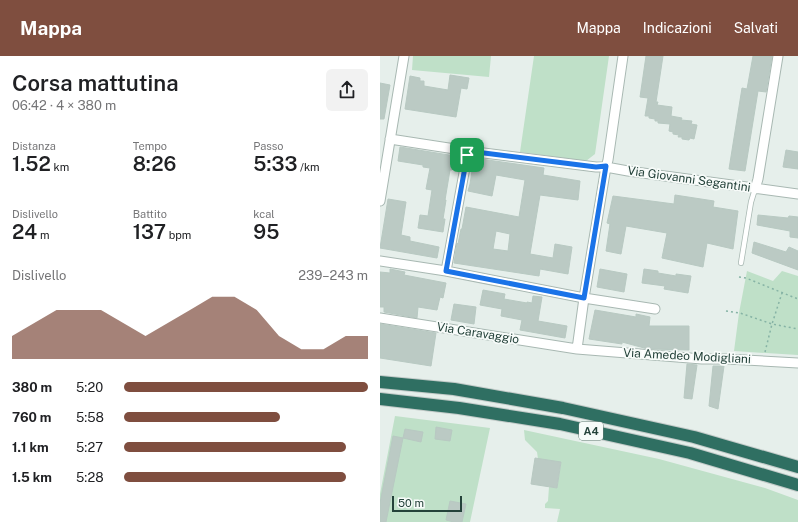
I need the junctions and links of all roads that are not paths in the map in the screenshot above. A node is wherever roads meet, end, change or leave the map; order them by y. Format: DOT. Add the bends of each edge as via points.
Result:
graph roads {
  1 [pos="404,56"];
  2 [pos="623,56"];
  3 [pos="778,56"];
  4 [pos="390,139"];
  5 [pos="468,151"];
  6 [pos="606,166"];
  7 [pos="755,189"];
  8 [pos="798,194"];
  9 [pos="380,200"];
  10 [pos="380,262"];
  11 [pos="741,262"];
  12 [pos="446,271"];
  13 [pos="584,298"];
  14 [pos="655,309"];
  15 [pos="380,318"];
  16 [pos="577,349"];
  17 [pos="798,363"];
  18 [pos="380,382"];
  19 [pos="380,399"];
  20 [pos="798,467"];
  21 [pos="798,485"];
  1 -- 4 [label="street"];
  2 -- 6 [label="street"];
  3 -- 7 [label="street"];
  4 -- 5 [label="street, Via Giovanni Segantini"];
  4 -- 9 [label="street"];
  5 -- 6 [label="street, Via Giovanni Segantini" via="596,167"];
  5 -- 12 [label="street"];
  6 -- 7 [label="street, Via Giovanni Segantini"];
  6 -- 13 [label="street"];
  7 -- 8 [label="street, Via Giovanni Segantini"];
  7 -- 11 [label="lane"];
  10 -- 12 [label="street"];
  12 -- 13 [label="street"];
  13 -- 14 [label="street"];
  13 -- 16 [label="street"];
  15 -- 16 [label="street, Via Caravaggio"];
  16 -- 17 [label="street, Via Amedeo Modigliani" via="702,359"];
  18 -- 20 [label="highway, A4" via="454,389 563,408 694,437"];
  19 -- 21 [label="highway, A4" via="560,424 690,453"];
}
